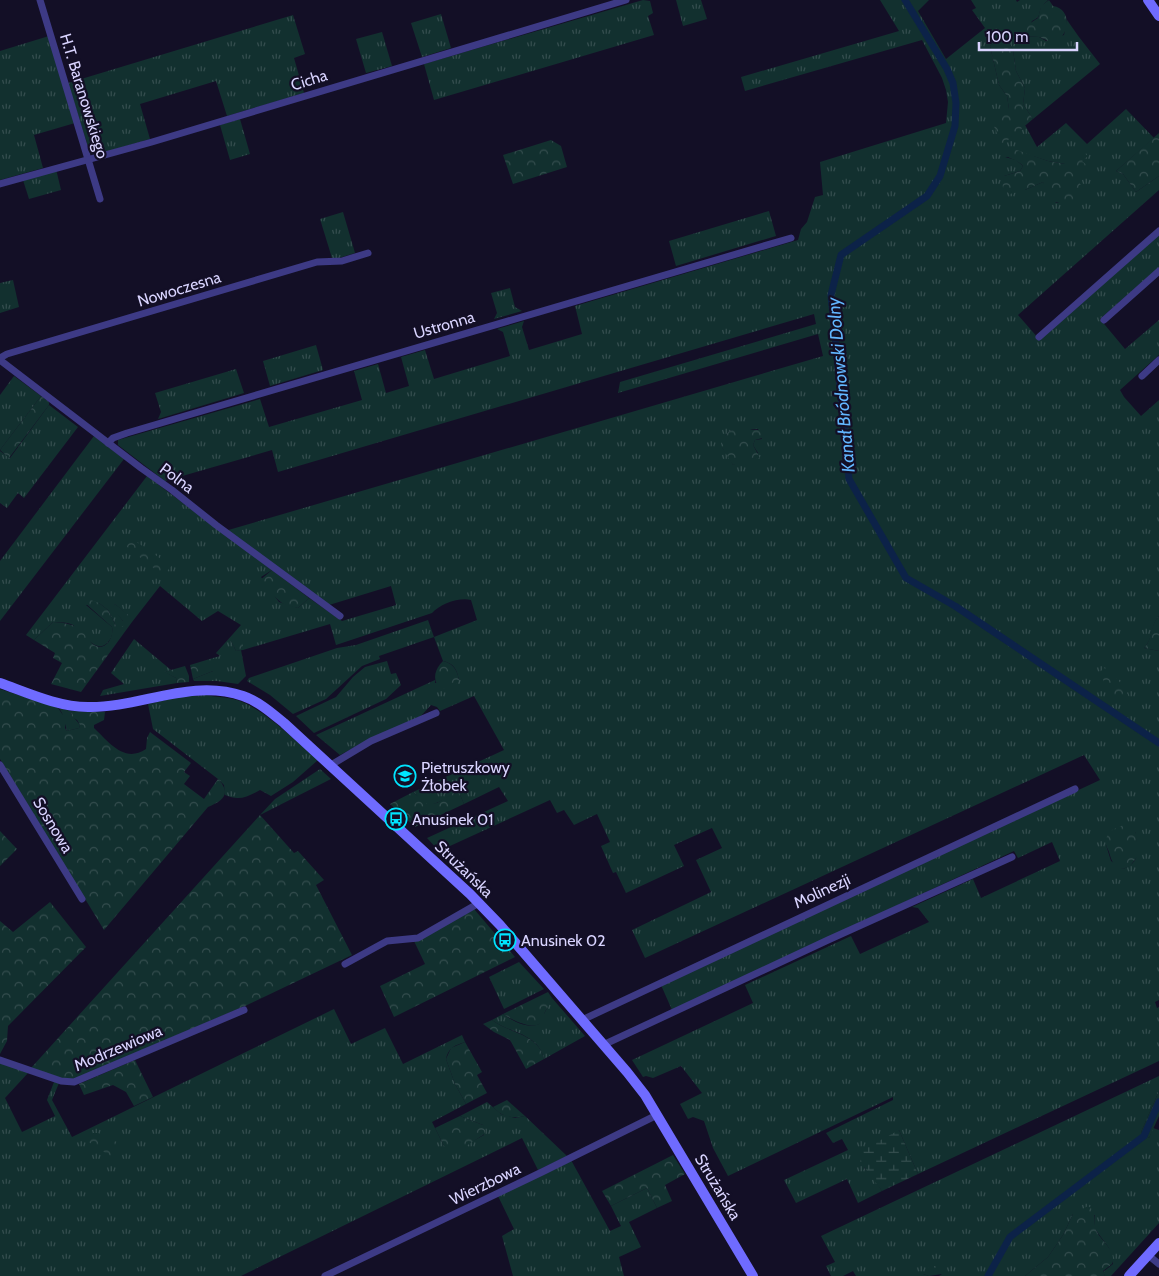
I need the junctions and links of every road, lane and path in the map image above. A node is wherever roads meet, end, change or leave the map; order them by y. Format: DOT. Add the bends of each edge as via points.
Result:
graph roads {
  1 [pos="40,0"];
  2 [pos="626,0"];
  3 [pos="1148,0"];
  4 [pos="1159,16"];
  5 [pos="88,159"];
  6 [pos="0,184"];
  7 [pos="100,199"];
  8 [pos="1159,231"];
  9 [pos="791,238"];
  10 [pos="368,254"];
  11 [pos="1159,271"];
  12 [pos="1104,320"];
  13 [pos="1039,337"];
  14 [pos="0,359"];
  15 [pos="1159,360"];
  16 [pos="1142,376"];
  17 [pos="108,443"];
  18 [pos="340,616"];
  19 [pos="0,683"];
  20 [pos="436,714"];
  21 [pos="0,765"];
  22 [pos="331,765"];
  23 [pos="1075,789"];
  24 [pos="1012,857"];
  25 [pos="82,899"];
  26 [pos="479,903"];
  27 [pos="345,964"];
  28 [pos="244,1010"];
  29 [pos="582,1020"];
  30 [pos="603,1045"];
  31 [pos="0,1060"];
  32 [pos="657,1114"];
  33 [pos="1159,1243"];
  34 [pos="1148,1255"];
  35 [pos="1159,1264"];
  36 [pos="325,1276"];
  37 [pos="753,1276"];
  38 [pos="1129,1276"];
  1 -- 5 [label="street, H.T. Baranowskiego"];
  2 -- 5 [label="street, Cicha"];
  3 -- 4 [label="main road"];
  5 -- 6 [label="street, Cicha"];
  5 -- 7 [label="street, H.T. Baranowskiego"];
  8 -- 13 [label="street"];
  9 -- 17 [label="street, Ustronna" via="137,430"];
  10 -- 14 [label="street, Nowoczesna" via="342,261 317,262 7,354"];
  11 -- 12 [label="street"];
  14 -- 17 [label="street, Polna"];
  15 -- 16 [label="street"];
  17 -- 18 [label="street, Polna"];
  19 -- 22 [label="main road, Strużańska" via="61,704 87,708 110,707 202,690 238,694 265,708"];
  20 -- 22 [label="street" via="370,741"];
  21 -- 25 [label="street, Sosnowa"];
  22 -- 26 [label="main road, Strużańska"];
  23 -- 29 [label="street, Molinezji"];
  24 -- 30 [label="street"];
  26 -- 27 [label="street" via="418,938 387,941"];
  26 -- 29 [label="main road, Strużańska"];
  28 -- 31 [label="street, Modrzewiowa" via="74,1082 61,1081"];
  29 -- 30 [label="main road, Strużańska"];
  30 -- 32 [label="main road, Strużańska"];
  32 -- 36 [label="street, Wierzbowa"];
  32 -- 37 [label="main road, Strużańska"];
  33 -- 34 [label="main road"];
  34 -- 35 [label="street"];
  34 -- 38 [label="main road"];
}
